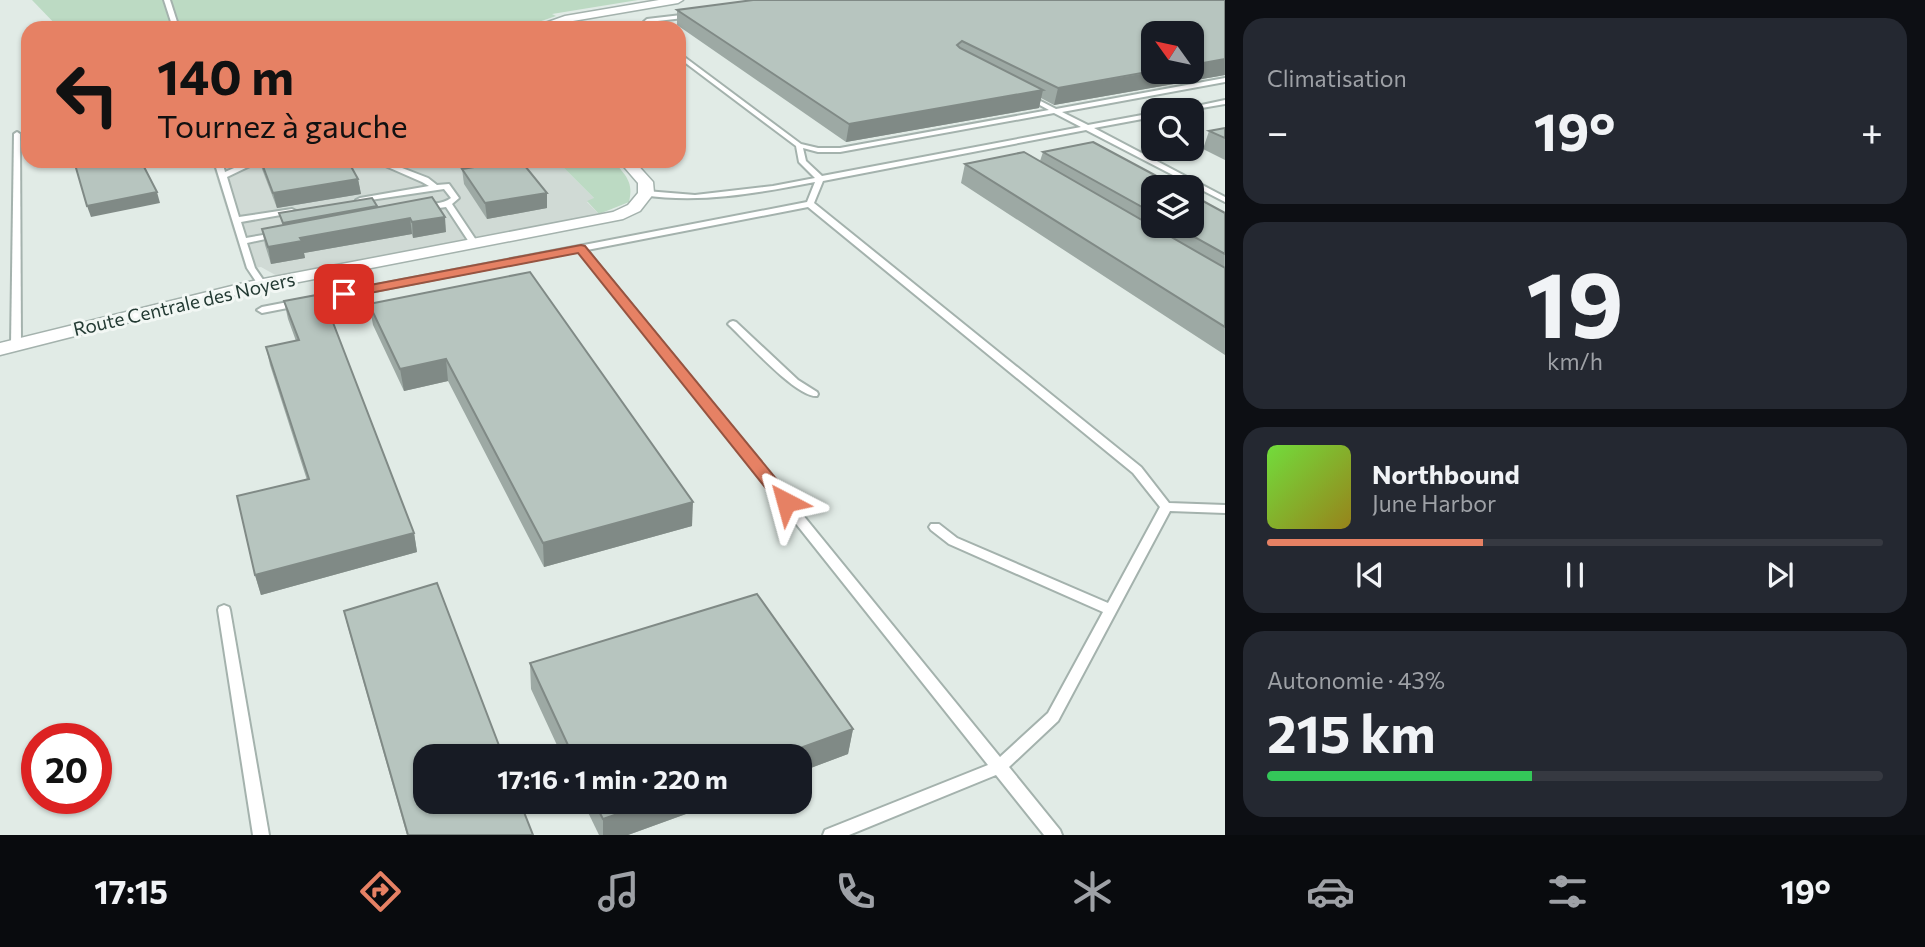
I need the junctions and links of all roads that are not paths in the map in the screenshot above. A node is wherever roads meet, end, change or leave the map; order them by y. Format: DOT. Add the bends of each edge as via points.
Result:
graph roads {
  1 [pos="167,0"];
  2 [pos="678,0"];
  3 [pos="701,14"];
  4 [pos="174,21"];
  5 [pos="559,21"];
  6 [pos="647,21"];
  7 [pos="686,60"];
  8 [pos="1225,80"];
  9 [pos="1018,92"];
  10 [pos="1225,102"];
  11 [pos="1204,106"];
  12 [pos="1055,111"];
  13 [pos="1141,118"];
  14 [pos="1087,128"];
  15 [pos="17,134"];
  16 [pos="799,145"];
  17 [pos="988,147"];
  18 [pos="1000,154"];
  19 [pos="220,168"];
  20 [pos="240,168"];
  21 [pos="393,168"];
  22 [pos="632,168"];
  23 [pos="222,176"];
  24 [pos="820,178"];
  25 [pos="435,187"];
  26 [pos="646,193"];
  27 [pos="356,201"];
  28 [pos="1225,201"];
  29 [pos="449,204"];
  30 [pos="810,204"];
  31 [pos="303,209"];
  32 [pos="421,209"];
  33 [pos="236,220"];
  34 [pos="284,234"];
  35 [pos="243,241"];
  36 [pos="474,243"];
  37 [pos="581,248"];
  38 [pos="262,284"];
  39 [pos="262,310"];
  40 [pos="733,324"];
  41 [pos="8,347"];
  42 [pos="813,394"];
  43 [pos="1166,507"];
  44 [pos="1225,509"];
  45 [pos="935,527"];
  46 [pos="224,610"];
  47 [pos="1111,610"];
  48 [pos="999,767"];
  49 [pos="261,835"];
  50 [pos="831,835"];
  51 [pos="1054,835"];
  1 -- 4 [label="lane"];
  2 -- 5 [label="street"];
  3 -- 6 [label="lane"];
  7 -- 16 [label="lane"];
  8 -- 12 [label="lane"];
  9 -- 12 [label="lane"];
  10 -- 11 [label="lane"];
  12 -- 14 [label="lane"];
  12 -- 16 [label="lane" via="840,150"];
  13 -- 14 [label="lane"];
  14 -- 17 [label="lane"];
  14 -- 28 [label="lane"];
  15 -- 41 [label="lane"];
  16 -- 24 [label="lane" via="803,162"];
  17 -- 18 [label="lane"];
  17 -- 24 [label="lane"];
  19 -- 23 [label="lane"];
  20 -- 23 [label="lane"];
  21 -- 25 [label="lane"];
  22 -- 26 [label="street" via="645,183"];
  23 -- 33 [label="lane"];
  24 -- 26 [label="lane" via="695,197"];
  24 -- 30 [label="lane"];
  25 -- 27 [label="lane"];
  25 -- 29 [label="lane" via="446,186 455,198"];
  26 -- 36 [label="street, Route Centrale des Noyers" via="635,208 617,216"];
  29 -- 32 [label="lane"];
  29 -- 36 [label="lane"];
  30 -- 37 [label="lane"];
  30 -- 43 [label="lane" via="1137,470"];
  31 -- 33 [label="lane"];
  33 -- 35 [label="lane"];
  34 -- 35 [label="lane"];
  35 -- 38 [label="lane" via="251,268"];
  36 -- 38 [label="street, Route Centrale des Noyers"];
  37 -- 39 [label="lane"];
  37 -- 48 [label="lane"];
  38 -- 41 [label="street, Route Centrale des Noyers"];
  40 -- 42 [label="lane"];
  43 -- 44 [label="lane"];
  43 -- 47 [label="lane"];
  45 -- 47 [label="lane" via="953,541"];
  46 -- 49 [label="lane"];
  47 -- 48 [label="lane" via="1053,717"];
  48 -- 50 [label="lane"];
  48 -- 51 [label="lane"];
}
